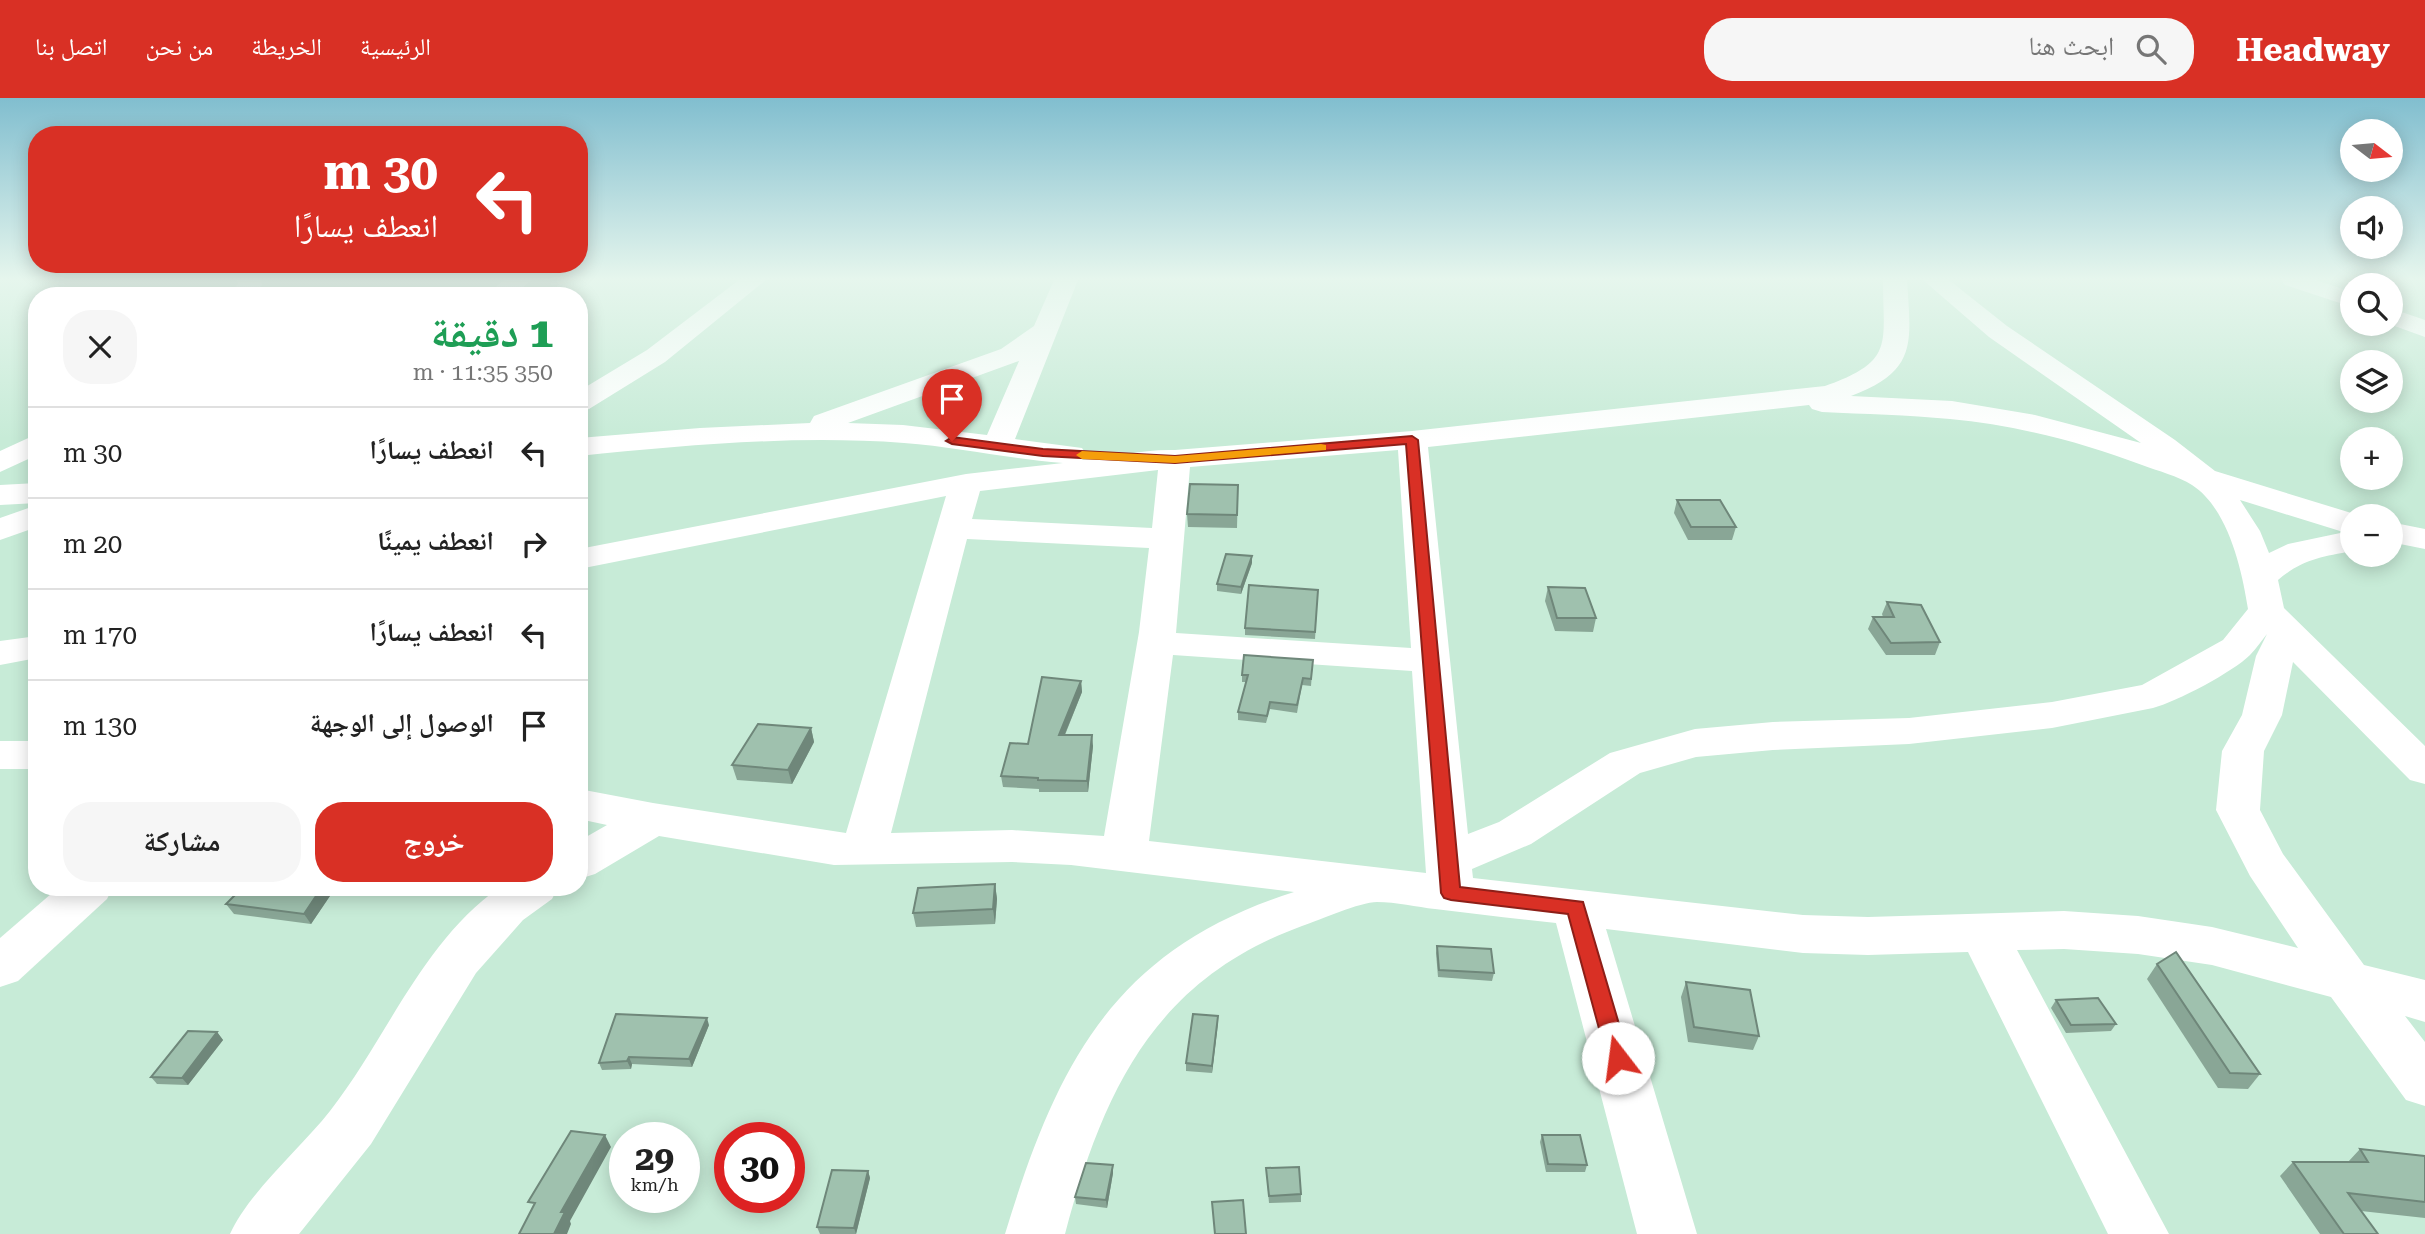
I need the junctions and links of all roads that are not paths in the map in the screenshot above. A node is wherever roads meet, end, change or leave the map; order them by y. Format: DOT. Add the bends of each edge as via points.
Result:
graph roads {
  1 [pos="686,333"];
  2 [pos="1041,333"];
  3 [pos="1044,333"];
  4 [pos="1898,333"];
  5 [pos="1998,333"];
  6 [pos="588,398"];
  7 [pos="1777,401"];
  8 [pos="796,432"];
  9 [pos="1412,440"];
  10 [pos="588,446"];
  11 [pos="997,447"];
  12 [pos="28,448"];
  13 [pos="1175,459"];
  14 [pos="0,463"];
  15 [pos="2203,478"];
  16 [pos="966,483"];
  17 [pos="28,494"];
  18 [pos="0,495"];
  19 [pos="28,519"];
  20 [pos="2340,520"];
  21 [pos="954,528"];
  22 [pos="0,530"];
  23 [pos="1165,539"];
  24 [pos="2340,543"];
  25 [pos="588,557"];
  26 [pos="2271,607"];
  27 [pos="1156,643"];
  28 [pos="28,649"];
  29 [pos="0,653"];
  30 [pos="1432,661"];
  31 [pos="0,755"];
  32 [pos="28,755"];
  33 [pos="2425,770"];
  34 [pos="588,806"];
  35 [pos="653,819"];
  36 [pos="864,850"];
  37 [pos="1124,855"];
  38 [pos="588,857"];
  39 [pos="1449,876"];
  40 [pos="1374,884"];
  41 [pos="80,896"];
  42 [pos="523,896"];
  43 [pos="1576,908"];
  44 [pos="1982,931"];
  45 [pos="0,967"];
  46 [pos="2350,983"];
  47 [pos="2425,1001"];
  48 [pos="2425,1083"];
  49 [pos="260,1234"];
  50 [pos="1035,1234"];
  51 [pos="1667,1234"];
  52 [pos="2138,1234"];
  1 -- 6 [label="street"];
  2 -- 8 [label="street" via="1010,355 977,369"];
  3 -- 11 [label="street"];
  4 -- 7 [label="street" via="1894,358 1859,384 1830,394"];
  5 -- 15 [label="street"];
  7 -- 9 [label="street"];
  7 -- 15 [label="street" via="1952,410 2035,424 2128,449"];
  8 -- 10 [label="street"];
  8 -- 11 [label="street" via="907,435"];
  9 -- 13 [label="street"];
  9 -- 30 [label="street"];
  11 -- 13 [label="street"];
  12 -- 14 [label="street"];
  13 -- 16 [label="street"];
  13 -- 23 [label="street"];
  15 -- 20 [label="street"];
  15 -- 26 [label="street" via="2249,540"];
  16 -- 21 [label="street"];
  16 -- 25 [label="street"];
  17 -- 18 [label="street"];
  19 -- 22 [label="street"];
  21 -- 23 [label="street"];
  21 -- 36 [label="street"];
  23 -- 27 [label="street"];
  24 -- 26 [label="street" via="2283,559"];
  26 -- 33 [label="street"];
  26 -- 39 [label="street" via="2236,648 2152,695 2052,715 1909,731 1695,743 1625,763"];
  26 -- 46 [label="street" via="2275,656 2262,715 2243,751 2238,810 2266,864"];
  27 -- 30 [label="street"];
  27 -- 37 [label="street"];
  28 -- 29 [label="street"];
  30 -- 39 [label="street"];
  31 -- 32 [label="street"];
  34 -- 35 [label="street"];
  35 -- 36 [label="street"];
  35 -- 38 [label="street"];
  36 -- 37 [label="street" via="1012,846"];
  37 -- 40 [label="street"];
  39 -- 40 [label="street"];
  39 -- 43 [label="street"];
  40 -- 50 [label="street" via="1250,927 1202,954 1141,1005 1097,1067 1069,1123"];
  41 -- 45 [label="street"];
  42 -- 49 [label="street" via="473,943 362,1112"];
  43 -- 44 [label="street" via="1803,934"];
  43 -- 51 [label="street"];
  44 -- 46 [label="street" via="2064,929 2138,934 2286,963"];
  44 -- 52 [label="street"];
  46 -- 47 [label="street"];
  46 -- 48 [label="street"];
}
